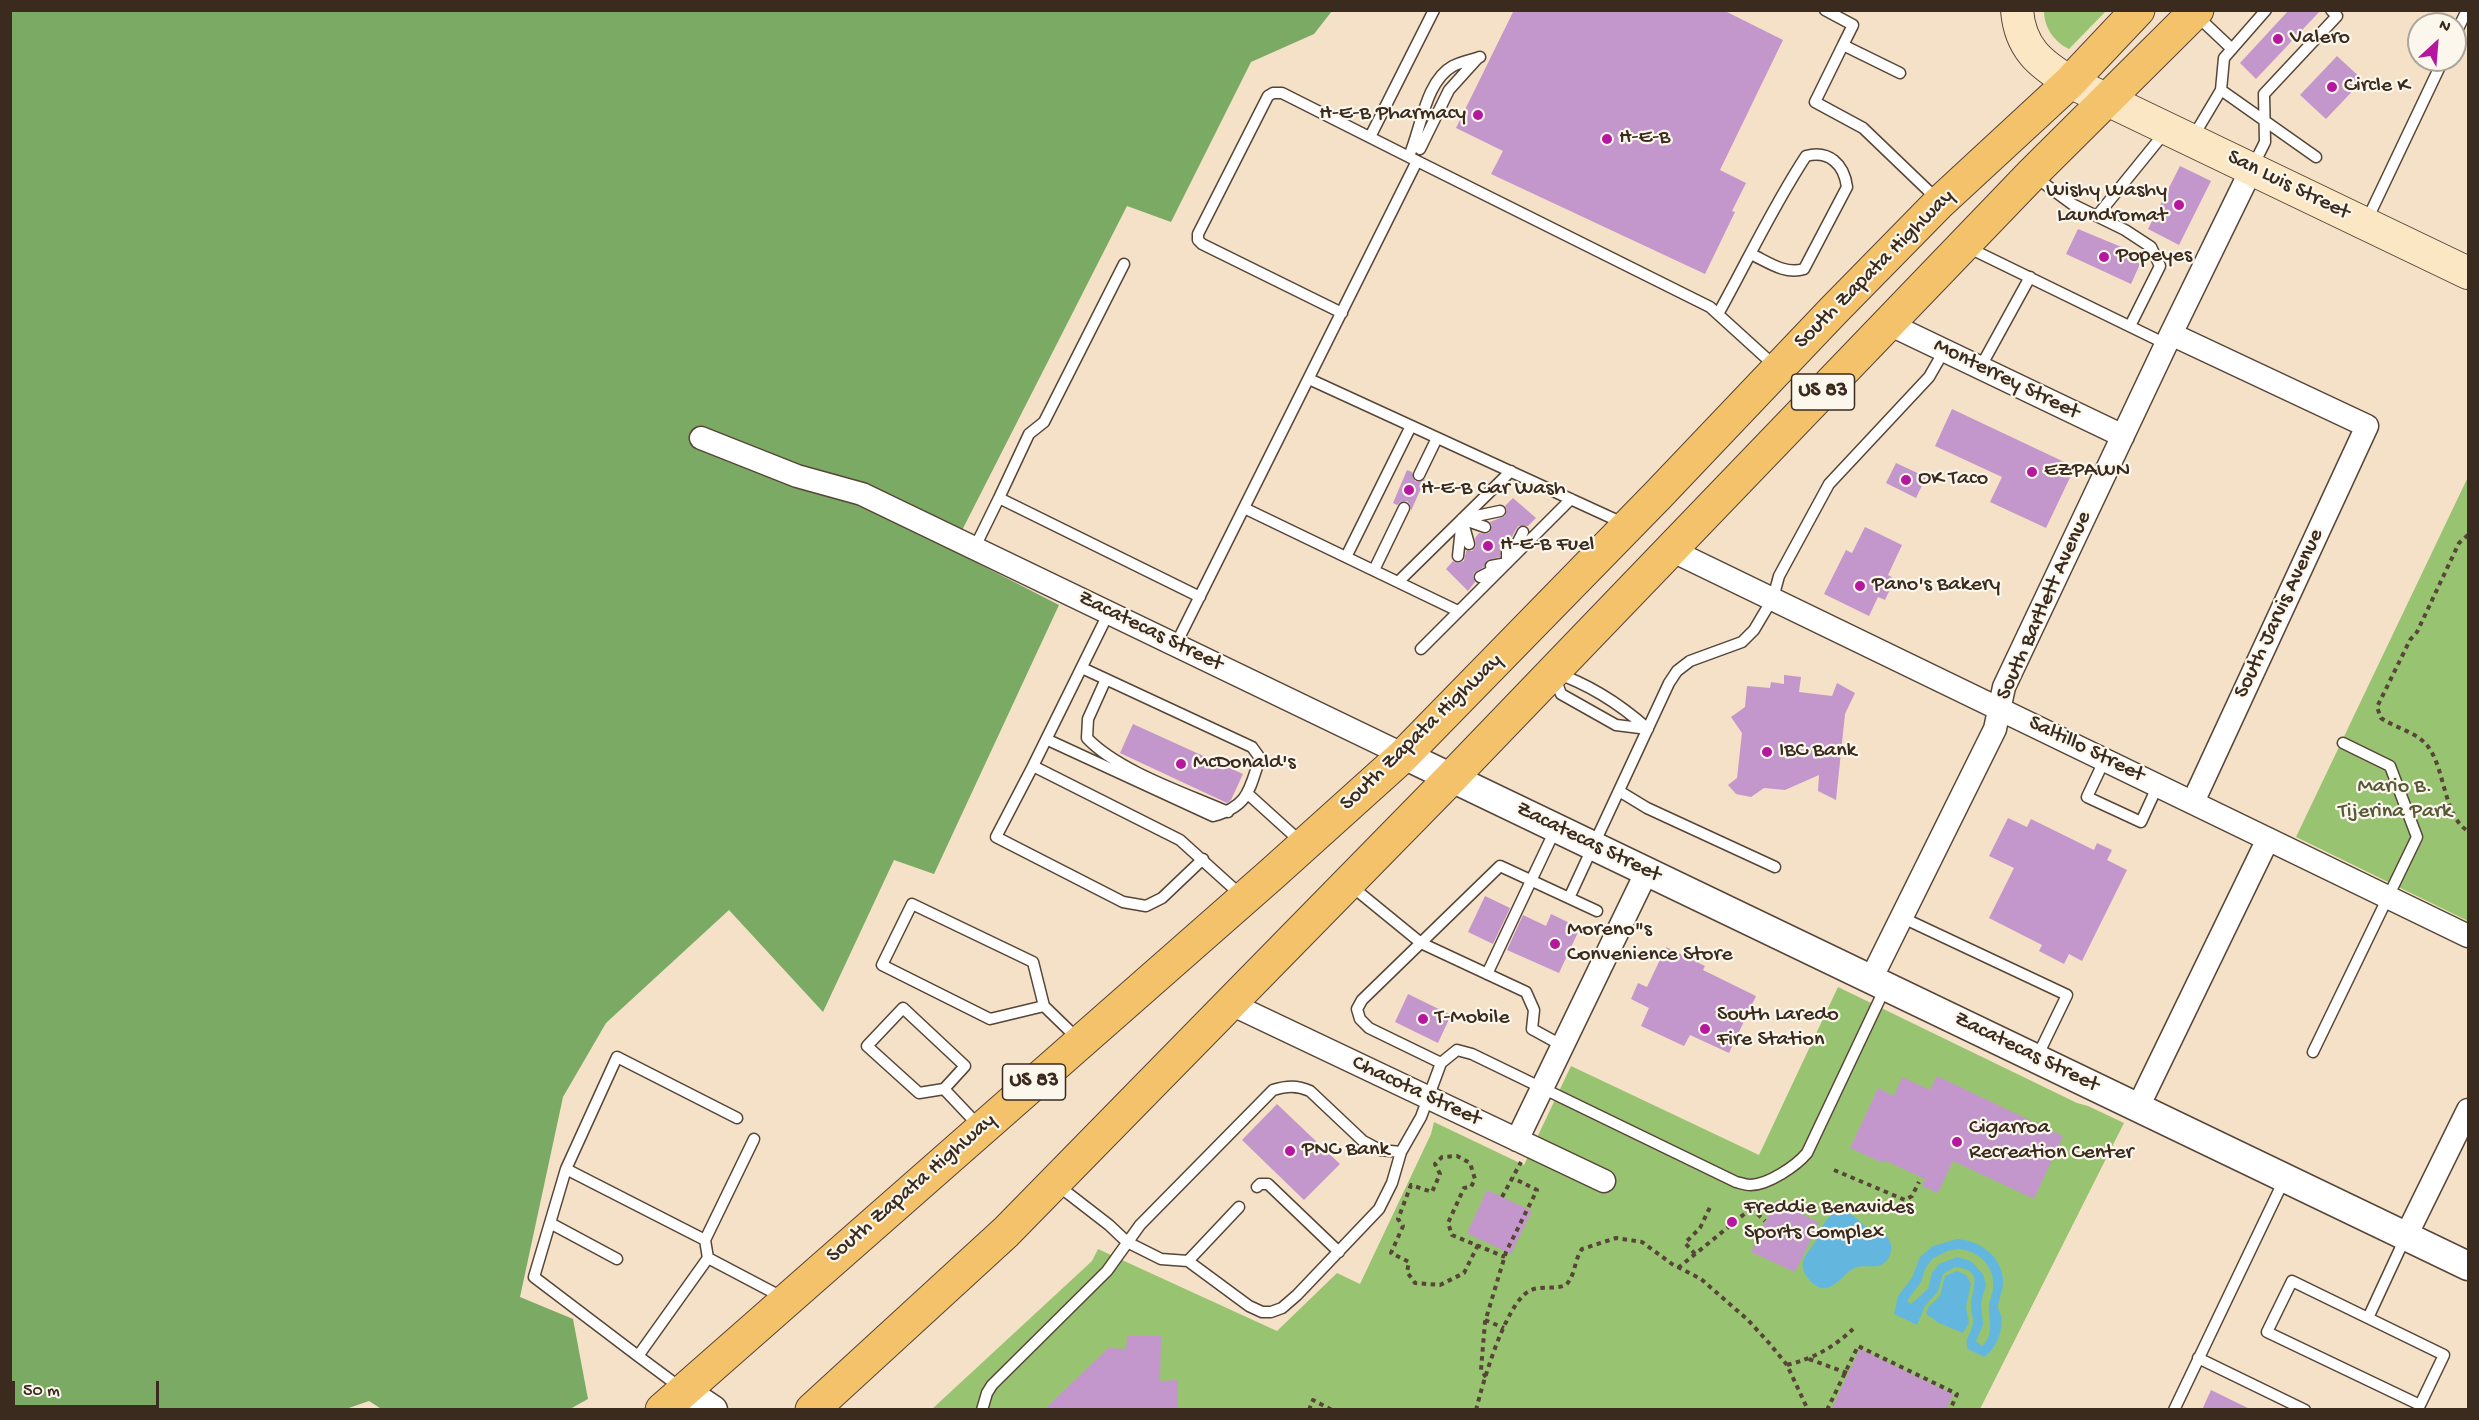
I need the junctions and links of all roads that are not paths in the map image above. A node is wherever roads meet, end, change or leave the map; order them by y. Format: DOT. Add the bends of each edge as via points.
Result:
graph roads {
  1 [pos="1434,10"];
  2 [pos="1825,10"];
  3 [pos="2017,10"];
  4 [pos="2138,10"];
  5 [pos="2266,10"];
  6 [pos="2331,10"];
  7 [pos="2196,12"];
  8 [pos="1844,45"];
  9 [pos="2232,49"];
  10 [pos="1480,57"];
  11 [pos="2437,72"];
  12 [pos="1900,73"];
  13 [pos="2070,82"];
  14 [pos="2221,90"];
  15 [pos="2107,100"];
  16 [pos="2264,121"];
  17 [pos="2180,134"];
  18 [pos="1370,137"];
  19 [pos="2316,158"];
  20 [pos="1413,159"];
  21 [pos="2252,168"];
  22 [pos="2032,174"];
  23 [pos="1941,202"];
  24 [pos="2097,216"];
  25 [pos="2366,223"];
  26 [pos="1964,246"];
  27 [pos="1751,254"];
  28 [pos="1124,264"];
  29 [pos="2469,273"];
  30 [pos="2030,278"];
  31 [pos="1342,313"];
  32 [pos="1718,314"];
  33 [pos="1889,324"];
  34 [pos="2130,326"];
  35 [pos="2168,339"];
  36 [pos="1944,351"];
  37 [pos="1980,368"];
  38 [pos="1778,369"];
  39 [pos="1309,379"];
  40 [pos="1411,426"];
  41 [pos="2123,436"];
  42 [pos="701,438"];
  43 [pos="1437,438"];
  44 [pos="1511,471"];
  45 [pos="1419,476"];
  46 [pos="999,498"];
  47 [pos="1571,499"];
  48 [pos="1244,508"];
  49 [pos="1404,508"];
  50 [pos="1500,512"];
  51 [pos="1462,519"];
  52 [pos="1628,525"];
  53 [pos="1485,527"];
  54 [pos="1522,532"];
  55 [pos="1469,544"];
  56 [pos="975,547"];
  57 [pos="1507,549"];
  58 [pos="1671,550"];
  59 [pos="1458,556"];
  60 [pos="1346,557"];
  61 [pos="1507,562"];
  62 [pos="1491,566"];
  63 [pos="1374,570"];
  64 [pos="1480,578"];
  65 [pos="1398,582"];
  66 [pos="1200,597"];
  67 [pos="1773,598"];
  68 [pos="1458,611"];
  69 [pos="1109,612"];
  70 [pos="1176,644"];
  71 [pos="1420,649"];
  72 [pos="1082,668"];
  73 [pos="1553,672"];
  74 [pos="1106,679"];
  75 [pos="2000,708"];
  76 [pos="1648,729"];
  77 [pos="1048,740"];
  78 [pos="2343,743"];
  79 [pos="1404,754"];
  80 [pos="2105,759"];
  81 [pos="1033,766"];
  82 [pos="1452,777"];
  83 [pos="2158,785"];
  84 [pos="1619,791"];
  85 [pos="1248,794"];
  86 [pos="2193,802"];
  87 [pos="1228,812"];
  88 [pos="1556,828"];
  89 [pos="2268,839"];
  90 [pos="1304,845"];
  91 [pos="1594,846"];
  92 [pos="1203,859"];
  93 [pos="1775,867"];
  94 [pos="1647,872"];
  95 [pos="1531,880"];
  96 [pos="1348,883"];
  97 [pos="2388,897"];
  98 [pos="1245,898"];
  99 [pos="1569,898"];
  100 [pos="1597,911"];
  101 [pos="1901,917"];
  102 [pos="2469,936"];
  103 [pos="1420,943"];
  104 [pos="1487,974"];
  105 [pos="1879,983"];
  106 [pos="1229,1004"];
  107 [pos="1044,1006"];
  108 [pos="1080,1041"];
  109 [pos="1563,1046"];
  110 [pos="2313,1052"];
  111 [pos="2037,1059"];
  112 [pos="1441,1063"];
  113 [pos="944,1089"];
  114 [pos="1542,1089"];
  115 [pos="1427,1097"];
  116 [pos="2138,1107"];
  117 [pos="2469,1110"];
  118 [pos="737,1118"];
  119 [pos="981,1128"];
  120 [pos="753,1139"];
  121 [pos="1519,1151"];
  122 [pos="1401,1152"];
  123 [pos="566,1169"];
  124 [pos="2285,1178"];
  125 [pos="1604,1181"];
  126 [pos="1054,1183"];
  127 [pos="1257,1187"];
  128 [pos="1239,1207"];
  129 [pos="550,1223"];
  130 [pos="2406,1236"];
  131 [pos="705,1240"];
  132 [pos="1127,1242"];
  133 [pos="1339,1252"];
  134 [pos="708,1258"];
  135 [pos="617,1259"];
  136 [pos="1188,1261"];
  137 [pos="2469,1266"];
  138 [pos="786,1299"];
  139 [pos="2368,1318"];
  140 [pos="638,1356"];
  141 [pos="2199,1358"];
  142 [pos="673,1400"];
  143 [pos="713,1410"];
  144 [pos="812,1410"];
  145 [pos="982,1410"];
  146 [pos="2174,1410"];
  147 [pos="2305,1410"];
  1 -- 18 [label="lane"];
  2 -- 8 [label="lane" via="1853,25"];
  3 -- 13 [label="main road, San Luis Street" via="2023,38 2032,53 2046,68"];
  4 -- 13 [label="main road, South Zapata Highway / US 83"];
  5 -- 9 [label="lane"];
  6 -- 16 [label="lane" via="2337,16 2264,94"];
  7 -- 9 [label="lane"];
  7 -- 15 [label="main road, South Zapata Highway / US 83"];
  8 -- 12 [label="lane"];
  8 -- 23 [label="lane" via="1815,102 1863,128"];
  9 -- 14 [label="lane" via="2224,58"];
  10 -- 20 [label="lane" via="1449,90"];
  11 -- 25 [label="lane"];
  13 -- 15 [label="main road, San Luis Street"];
  13 -- 23 [label="main road, South Zapata Highway / US 83"];
  14 -- 16 [label="lane"];
  14 -- 17 [label="lane"];
  15 -- 17 [label="main road, San Luis Street"];
  15 -- 22 [label="main road, South Zapata Highway / US 83"];
  16 -- 19 [label="lane"];
  16 -- 21 [label="lane" via="2265,142"];
  17 -- 21 [label="main road, San Luis Street"];
  17 -- 24 [label="lane"];
  18 -- 20 [label="lane"];
  18 -- 31 [label="lane" via="1282,93 1273,93 1268,96 1198,234 1202,244"];
  20 -- 31 [label="lane"];
  20 -- 32 [label="lane"];
  21 -- 25 [label="main road, San Luis Street"];
  21 -- 35 [label="street, South Bartlett Avenue"];
  22 -- 24 [label="lane" via="2072,204"];
  22 -- 26 [label="main road, South Zapata Highway / US 83"];
  23 -- 38 [label="main road, South Zapata Highway / US 83"];
  24 -- 34 [label="lane" via="2151,247 2160,266"];
  25 -- 29 [label="main road, San Luis Street"];
  26 -- 30 [label="lane"];
  26 -- 33 [label="main road, South Zapata Highway / US 83"];
  27 -- 27 [label="lane" via="1806,156 1818,153 1834,159 1846,173 1848,187 1804,269 1782,269"];
  27 -- 32 [label="lane"];
  28 -- 46 [label="lane" via="1044,422 1029,434"];
  30 -- 34 [label="lane"];
  30 -- 37 [label="lane"];
  31 -- 39 [label="lane"];
  32 -- 38 [label="lane"];
  33 -- 36 [label="street, Monterrey Street"];
  33 -- 58 [label="main road, South Zapata Highway / US 83"];
  34 -- 35 [label="lane"];
  35 -- 41 [label="street, South Bartlett Avenue"];
  35 -- 86 [label="street, South Jarvis Avenue" via="2367,426"];
  36 -- 37 [label="street, Monterrey Street"];
  36 -- 67 [label="lane" via="1929,377 1829,484 1779,576"];
  37 -- 41 [label="street, Monterrey Street"];
  38 -- 52 [label="main road, South Zapata Highway / US 83"];
  39 -- 40 [label="lane"];
  39 -- 48 [label="lane"];
  40 -- 43 [label="lane"];
  40 -- 60 [label="lane"];
  41 -- 75 [label="street, South Bartlett Avenue" via="2004,687"];
  42 -- 56 [label="street, Zacatecas Street" via="797,476 862,494"];
  43 -- 44 [label="lane"];
  43 -- 45 [label="lane"];
  44 -- 47 [label="lane"];
  44 -- 51 [label="lane"];
  46 -- 56 [label="lane"];
  46 -- 66 [label="lane"];
  47 -- 52 [label="lane"];
  47 -- 61 [label="lane"];
  48 -- 60 [label="lane"];
  48 -- 66 [label="lane"];
  49 -- 63 [label="lane"];
  50 -- 51 [label="lane"];
  51 -- 53 [label="lane"];
  51 -- 55 [label="lane"];
  51 -- 59 [label="lane"];
  51 -- 65 [label="lane"];
  52 -- 79 [label="main road, South Zapata Highway / US 83"];
  54 -- 61 [label="lane"];
  56 -- 69 [label="street, Zacatecas Street"];
  57 -- 61 [label="lane"];
  58 -- 67 [label="street, Saltillo Street"];
  58 -- 73 [label="main road, South Zapata Highway / US 83"];
  60 -- 63 [label="lane"];
  61 -- 62 [label="lane"];
  61 -- 64 [label="lane"];
  61 -- 68 [label="lane"];
  63 -- 65 [label="lane"];
  65 -- 68 [label="lane"];
  66 -- 70 [label="lane"];
  67 -- 75 [label="street, Saltillo Street"];
  67 -- 76 [label="lane" via="1742,642 1690,661 1677,671"];
  68 -- 71 [label="lane"];
  69 -- 70 [label="street, Zacatecas Street"];
  69 -- 72 [label="lane"];
  70 -- 79 [label="street, Zacatecas Street"];
  72 -- 74 [label="lane"];
  72 -- 77 [label="lane"];
  73 -- 76 [label="lane" via="1624,707"];
  73 -- 76 [label="lane" via="1562,694 1616,725"];
  73 -- 82 [label="main road, South Zapata Highway / US 83"];
  74 -- 85 [label="lane" via="1252,747 1260,758"];
  74 -- 87 [label="lane" via="1088,720 1087,738 1109,757"];
  75 -- 80 [label="street, Saltillo Street"];
  75 -- 101 [label="street, South Bartlett Avenue" via="1995,729"];
  76 -- 84 [label="lane"];
  77 -- 81 [label="lane"];
  77 -- 87 [label="lane" via="1213,816"];
  78 -- 97 [label="lane" via="2390,766 2417,837"];
  79 -- 82 [label="street, Zacatecas Street"];
  79 -- 90 [label="main road, South Zapata Highway / US 83"];
  80 -- 83 [label="street, Saltillo Street"];
  80 -- 83 [label="lane" via="2087,797 2141,822"];
  81 -- 92 [label="lane" via="1180,840"];
  81 -- 92 [label="lane" via="996,837 1123,902 1146,906 1162,898"];
  82 -- 88 [label="street, Zacatecas Street"];
  82 -- 96 [label="main road, South Zapata Highway / US 83"];
  83 -- 86 [label="street, Saltillo Street"];
  84 -- 91 [label="lane"];
  84 -- 93 [label="lane" via="1647,808"];
  85 -- 87 [label="lane"];
  85 -- 90 [label="lane"];
  86 -- 89 [label="street, Saltillo Street"];
  88 -- 91 [label="street, Zacatecas Street"];
  88 -- 95 [label="lane"];
  89 -- 97 [label="street, Saltillo Street"];
  89 -- 116 [label="street"];
  90 -- 98 [label="main road, South Zapata Highway / US 83"];
  91 -- 94 [label="street, Zacatecas Street"];
  91 -- 99 [label="lane"];
  92 -- 98 [label="lane"];
  94 -- 105 [label="street, Zacatecas Street"];
  94 -- 109 [label="street"];
  95 -- 99 [label="lane"];
  95 -- 103 [label="lane" via="1500,866"];
  95 -- 104 [label="lane"];
  96 -- 103 [label="lane"];
  96 -- 106 [label="main road, South Zapata Highway / US 83"];
  97 -- 102 [label="street, Saltillo Street"];
  97 -- 110 [label="lane"];
  98 -- 108 [label="main road, South Zapata Highway / US 83"];
  99 -- 100 [label="lane"];
  101 -- 105 [label="street, South Bartlett Avenue"];
  101 -- 111 [label="lane" via="2067,995"];
  103 -- 104 [label="lane"];
  103 -- 112 [label="lane" via="1357,1008 1360,1019 1370,1028"];
  104 -- 109 [label="lane" via="1526,992 1534,1010 1532,1029"];
  105 -- 111 [label="street, Zacatecas Street"];
  105 -- 114 [label="lane" via="1807,1153 1798,1164 1762,1183 1736,1182"];
  106 -- 115 [label="street, Chacota Street"];
  106 -- 126 [label="main road, South Zapata Highway / US 83"];
  107 -- 107 [label="lane" via="1033,962 912,904 882,965 990,1018"];
  107 -- 108 [label="lane"];
  108 -- 119 [label="main road, South Zapata Highway / US 83"];
  109 -- 114 [label="street"];
  111 -- 116 [label="street, Zacatecas Street"];
  112 -- 114 [label="lane" via="1457,1050"];
  112 -- 115 [label="lane"];
  113 -- 113 [label="lane" via="965,1066 903,1008 867,1046 919,1093"];
  113 -- 119 [label="lane"];
  114 -- 121 [label="street"];
  115 -- 121 [label="street, Chacota Street"];
  115 -- 122 [label="lane" via="1421,1117"];
  116 -- 124 [label="street, Zacatecas Street"];
  117 -- 130 [label="street"];
  118 -- 123 [label="lane" via="617,1057"];
  119 -- 138 [label="main road, South Zapata Highway / US 83"];
  120 -- 131 [label="lane"];
  121 -- 125 [label="street, Chacota Street"];
  122 -- 132 [label="lane" via="1380,1150 1363,1141 1310,1091 1284,1086 1273,1090"];
  122 -- 133 [label="lane" via="1380,1209"];
  123 -- 129 [label="lane"];
  123 -- 131 [label="lane"];
  124 -- 130 [label="street, Zacatecas Street"];
  124 -- 141 [label="lane"];
  126 -- 132 [label="lane"];
  126 -- 144 [label="main road, South Zapata Highway / US 83"];
  127 -- 133 [label="lane" via="1268,1184"];
  128 -- 136 [label="lane"];
  129 -- 135 [label="lane"];
  129 -- 140 [label="lane" via="534,1276"];
  130 -- 137 [label="street, Zacatecas Street"];
  130 -- 139 [label="lane"];
  131 -- 134 [label="lane"];
  132 -- 136 [label="lane" via="1161,1259"];
  132 -- 145 [label="lane" via="1107,1271 992,1384"];
  133 -- 136 [label="lane" via="1297,1295 1282,1308 1270,1312 1249,1306"];
  134 -- 138 [label="lane"];
  134 -- 140 [label="lane"];
  138 -- 142 [label="main road, South Zapata Highway / US 83"];
  139 -- 139 [label="lane" via="2292,1281 2267,1332 2420,1405 2444,1354"];
  140 -- 142 [label="lane"];
  141 -- 146 [label="lane"];
  141 -- 147 [label="lane"];
  142 -- 143 [label="street"];
}
